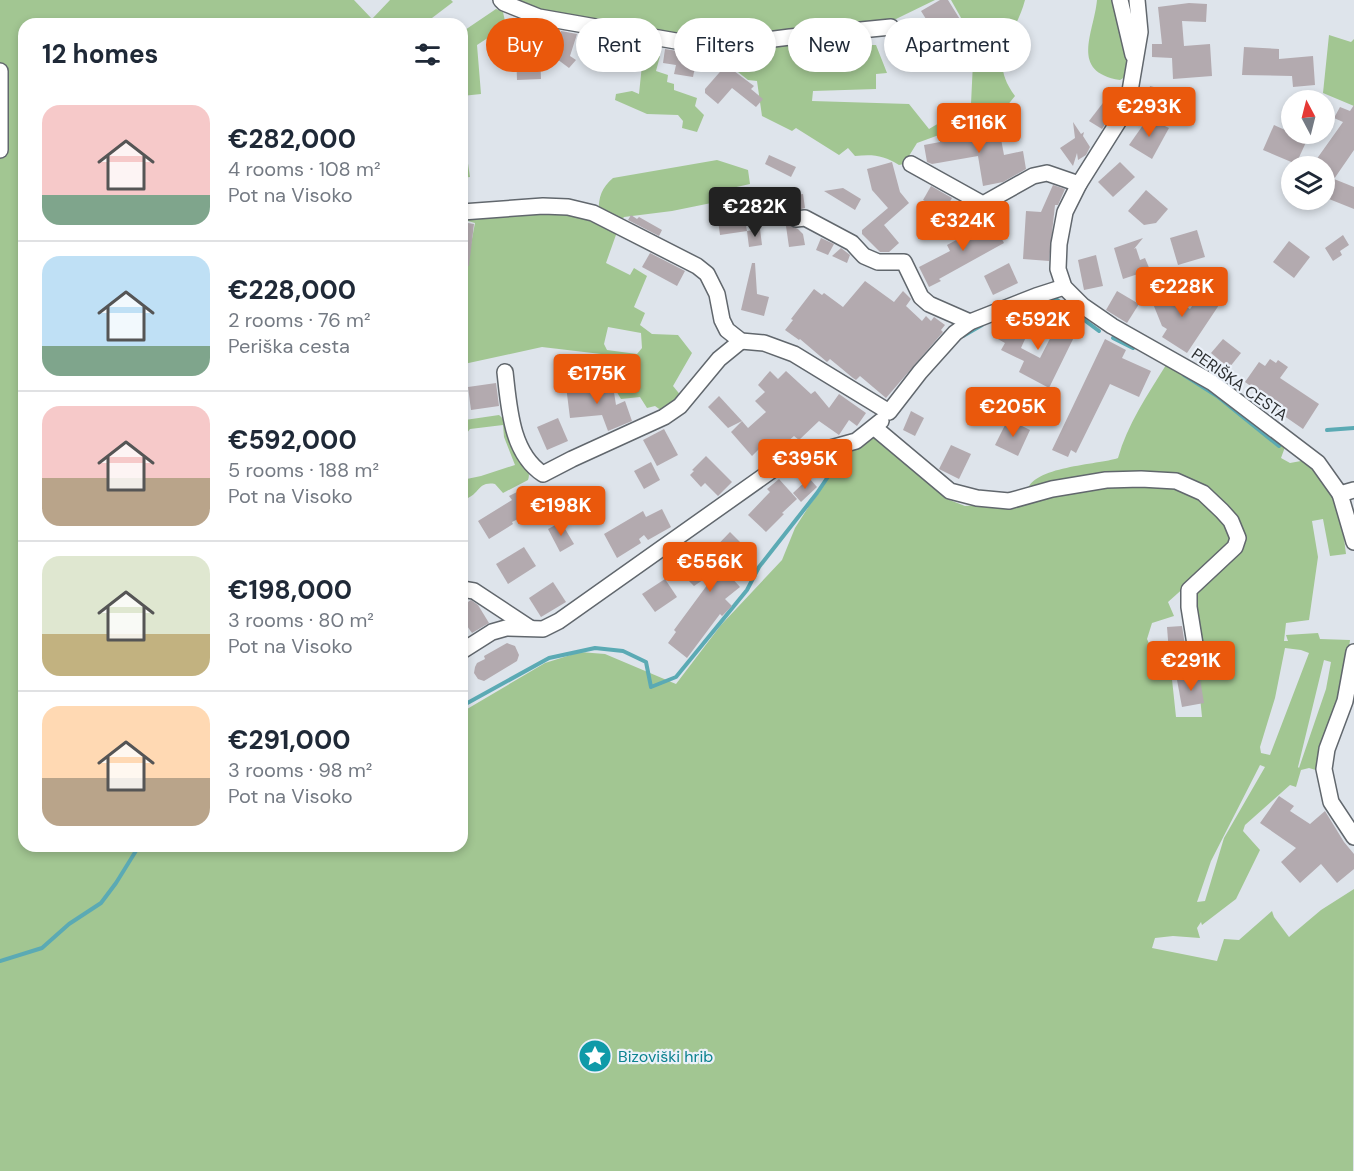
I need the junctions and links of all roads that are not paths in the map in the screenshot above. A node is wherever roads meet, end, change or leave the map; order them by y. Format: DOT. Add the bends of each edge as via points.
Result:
graph roads {
  1 [pos="501,0"];
  2 [pos="1120,0"];
  3 [pos="1137,0"];
  4 [pos="884,28"];
  5 [pos="1135,61"];
  6 [pos="0,71"];
  7 [pos="1,89"];
  8 [pos="0,150"];
  9 [pos="911,164"];
  10 [pos="1079,184"];
  11 [pos="468,212"];
  12 [pos="796,219"];
  13 [pos="1064,287"];
  14 [pos="970,322"];
  15 [pos="741,341"];
  16 [pos="505,372"];
  17 [pos="889,412"];
  18 [pos="874,428"];
  19 [pos="1347,492"];
  20 [pos="1354,542"];
  21 [pos="468,590"];
  22 [pos="533,630"];
  23 [pos="468,647"];
  24 [pos="1354,652"];
  25 [pos="1199,669"];
  26 [pos="1354,837"];
  1 -- 4 [label="street" via="539,17 710,47"];
  2 -- 5 [label="street"];
  3 -- 5 [label="street" via="1140,32"];
  5 -- 10 [label="street" via="1125,111"];
  6 -- 7 [label="street"];
  7 -- 8 [label="street"];
  9 -- 10 [label="street" via="983,204 1033,176 1047,173"];
  10 -- 13 [label="street" via="1065,212 1059,244 1058,269"];
  11 -- 15 [label="street" via="543,206 593,213 707,274 727,330"];
  12 -- 14 [label="street" via="805,218 878,262 904,262 921,297"];
  13 -- 14 [label="street"];
  13 -- 19 [label="street, PERIŠKA CESTA" via="1112,326 1213,383 1318,463"];
  14 -- 17 [label="street" via="955,333"];
  15 -- 16 [label="street" via="719,359 680,406 664,417 543,474 522,450 510,415"];
  15 -- 17 [label="street" via="764,343 794,354"];
  17 -- 18 [label="street"];
  18 -- 22 [label="street" via="846,445 777,466 559,621"];
  18 -- 25 [label="street" via="950,491 977,498 1009,501 1052,489 1142,478 1176,482 1203,493 1232,521 1238,538 1235,547 1189,590"];
  19 -- 20 [label="street, PERIŠKA CESTA"];
  21 -- 22 [label="street"];
  22 -- 23 [label="street" via="506,628"];
  24 -- 26 [label="street" via="1345,701 1327,749 1324,769 1332,802"];
}
